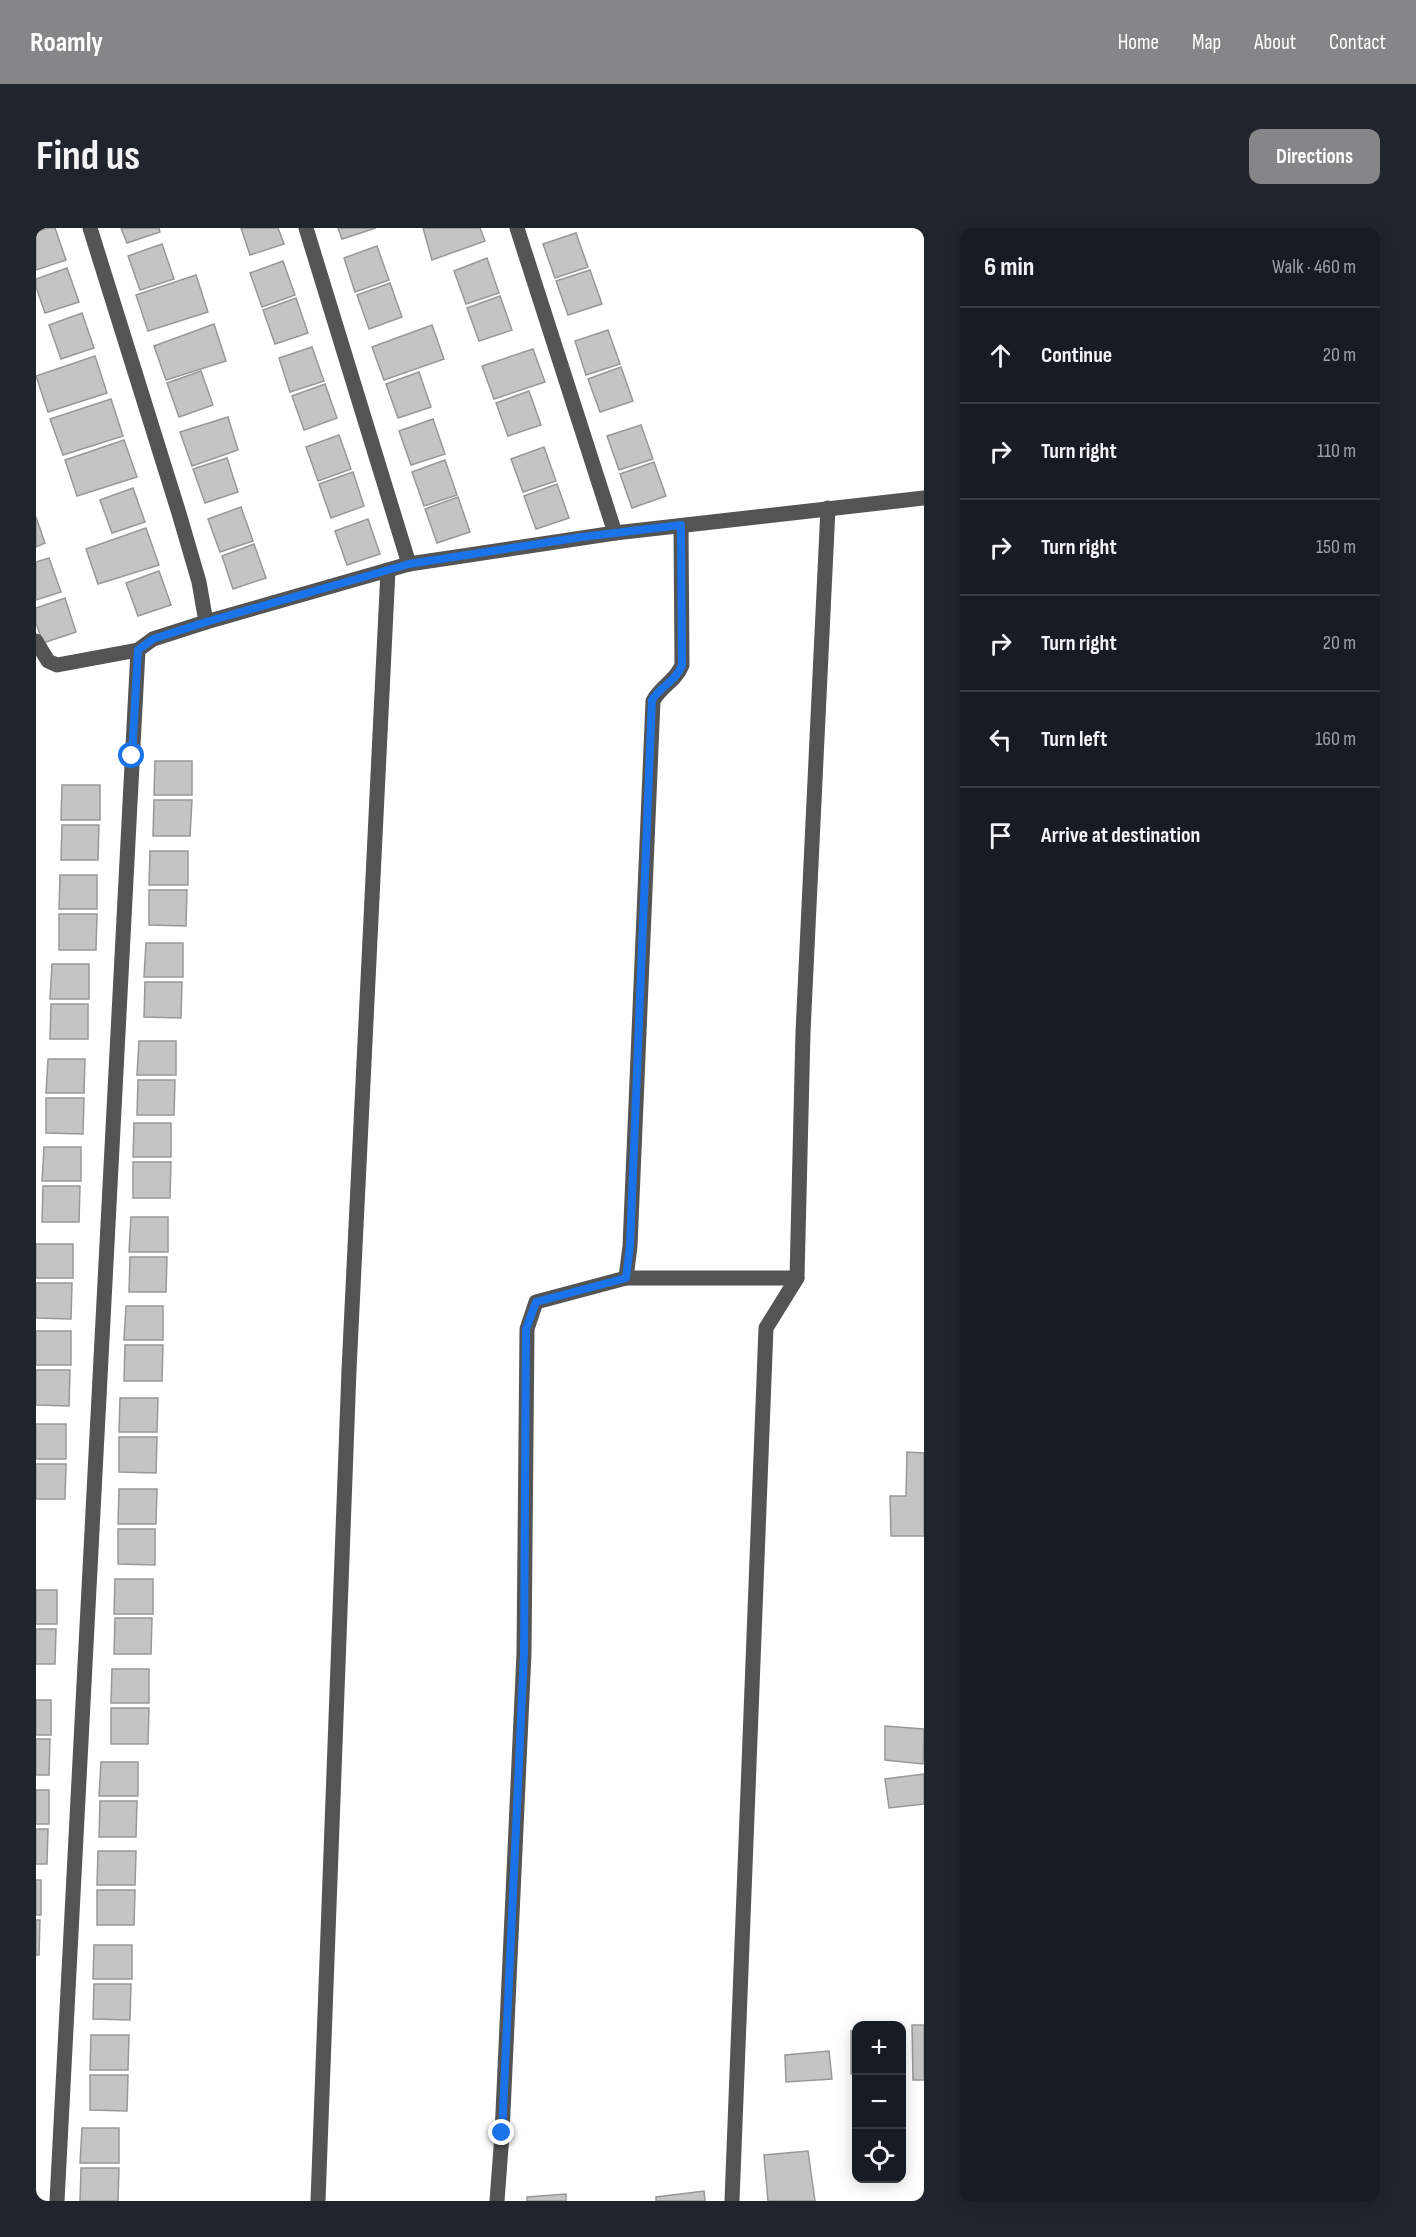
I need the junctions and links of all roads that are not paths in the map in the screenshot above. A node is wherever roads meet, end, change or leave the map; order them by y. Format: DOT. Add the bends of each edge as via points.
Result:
graph roads {
  1 [pos="90,228"];
  2 [pos="306,228"];
  3 [pos="517,228"];
  4 [pos="924,498"];
  5 [pos="828,508"];
  6 [pos="681,525"];
  7 [pos="615,533"];
  8 [pos="409,564"];
  9 [pos="388,570"];
  10 [pos="206,622"];
  11 [pos="36,641"];
  12 [pos="138,650"];
  13 [pos="57,665"];
  14 [pos="36,671"];
  15 [pos="626,1278"];
  16 [pos="797,1278"];
  17 [pos="57,2201"];
  18 [pos="318,2201"];
  19 [pos="497,2201"];
  20 [pos="732,2201"];
  1 -- 10 [label="street" via="190,551"];
  2 -- 8 [label="street"];
  3 -- 7 [label="street"];
  4 -- 5 [label="street"];
  5 -- 6 [label="street"];
  5 -- 16 [label="street" via="803,1032"];
  6 -- 7 [label="street"];
  6 -- 15 [label="street" via="682,665 676,678 652,700"];
  7 -- 8 [label="street"];
  8 -- 9 [label="street"];
  9 -- 10 [label="street"];
  9 -- 18 [label="street" via="349,1371"];
  10 -- 12 [label="street" via="153,639"];
  11 -- 13 [label="street" via="48,661"];
  12 -- 13 [label="street"];
  12 -- 17 [label="street"];
  13 -- 14 [label="street"];
  15 -- 16 [label="street"];
  15 -- 19 [label="street" via="536,1302 526,1329 524,1653"];
  16 -- 20 [label="street" via="766,1328"];
}
